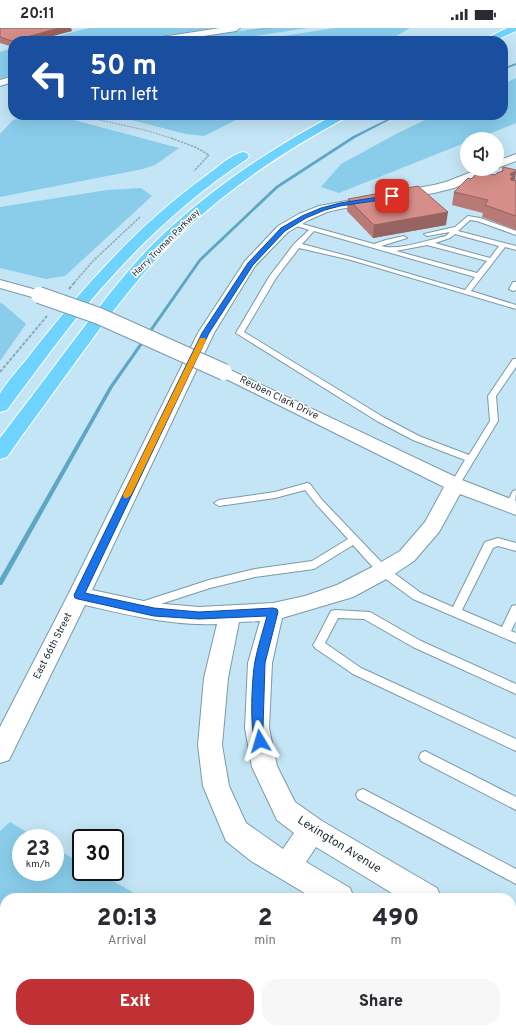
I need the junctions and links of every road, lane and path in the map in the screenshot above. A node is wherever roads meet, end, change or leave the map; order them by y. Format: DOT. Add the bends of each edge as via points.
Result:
graph roads {
  1 [pos="236,28"];
  2 [pos="498,28"];
  3 [pos="515,28"];
  4 [pos="186,36"];
  5 [pos="486,36"];
  6 [pos="491,36"];
  7 [pos="98,120"];
  8 [pos="334,120"];
  9 [pos="256,148"];
  10 [pos="514,160"];
  11 [pos="504,163"];
  12 [pos="192,173"];
  13 [pos="476,176"];
  14 [pos="142,216"];
  15 [pos="293,223"];
  16 [pos="313,229"];
  17 [pos="456,230"];
  18 [pos="516,233"];
  19 [pos="427,234"];
  20 [pos="404,238"];
  21 [pos="428,242"];
  22 [pos="296,245"];
  23 [pos="503,245"];
  24 [pos="516,248"];
  25 [pos="364,250"];
  26 [pos="386,250"];
  27 [pos="491,260"];
  28 [pos="479,276"];
  29 [pos="0,284"];
  30 [pos="68,291"];
  31 [pos="466,293"];
  32 [pos="516,307"];
  33 [pos="47,316"];
  34 [pos="516,361"];
  35 [pos="0,372"];
  36 [pos="0,406"];
  37 [pos="0,452"];
  38 [pos="471,459"];
  39 [pos="455,485"];
  40 [pos="514,502"];
  41 [pos="219,503"];
  42 [pos="354,540"];
  43 [pos="516,547"];
  44 [pos="383,571"];
  45 [pos="78,595"];
  46 [pos="136,608"];
  47 [pos="516,609"];
  48 [pos="273,612"];
  49 [pos="456,612"];
  50 [pos="230,614"];
  51 [pos="505,633"];
  52 [pos="516,638"];
  53 [pos="516,689"];
  54 [pos="516,745"];
  55 [pos="0,752"];
  56 [pos="425,757"];
  57 [pos="363,795"];
  58 [pos="516,804"];
  59 [pos="312,830"];
  60 [pos="287,867"];
  61 [pos="516,877"];
  62 [pos="331,893"];
  63 [pos="418,893"];
  1 -- 4 [label="street"];
  2 -- 5 [label="highway"];
  3 -- 6 [label="highway"];
  7 -- 12 [label="path" via="163,135 209,155"];
  8 -- 37 [label="highway, Harry Truman Parkway" via="287,145 250,169 212,198 170,236 114,298"];
  9 -- 36 [label="highway, Harry Truman Parkway" via="192,193 132,247 89,294"];
  10 -- 11 [label="street"];
  13 -- 15 [label="street, East 66th Street" via="422,192 340,204"];
  14 -- 30 [label="path" via="93,260"];
  15 -- 16 [label="lane"];
  15 -- 45 [label="street, East 66th Street" via="283,229 250,264 206,333"];
  16 -- 22 [label="lane"];
  16 -- 25 [label="lane"];
  17 -- 18 [label="lane" via="468,218 478,219"];
  17 -- 19 [label="lane"];
  17 -- 21 [label="lane" via="448,237"];
  17 -- 23 [label="lane"];
  20 -- 25 [label="lane"];
  21 -- 26 [label="lane"];
  21 -- 27 [label="lane"];
  22 -- 25 [label="lane"];
  22 -- 38 [label="lane" via="263,291 240,333 416,438"];
  23 -- 24 [label="lane"];
  23 -- 27 [label="lane"];
  25 -- 26 [label="lane"];
  25 -- 31 [label="lane"];
  26 -- 28 [label="lane"];
  27 -- 28 [label="lane"];
  28 -- 31 [label="lane"];
  29 -- 39 [label="street, Reuben Clark Drive, bridge" via="106,319 224,372"];
  31 -- 32 [label="lane"];
  33 -- 35 [label="path"];
  34 -- 38 [label="lane" via="492,396 494,421"];
  38 -- 39 [label="lane"];
  39 -- 40 [label="street, Reuben Clark Drive"];
  39 -- 44 [label="street" via="432,527 407,556"];
  41 -- 42 [label="lane" via="275,495 307,486"];
  42 -- 44 [label="lane"];
  42 -- 46 [label="lane" via="314,565 255,573 209,584"];
  43 -- 49 [label="lane" via="498,542 489,545"];
  44 -- 48 [label="street" via="345,591"];
  44 -- 49 [label="lane" via="417,596"];
  45 -- 46 [label="street"];
  45 -- 55 [label="street, East 66th Street"];
  46 -- 50 [label="street" via="199,616"];
  47 -- 51 [label="lane"];
  48 -- 50 [label="street"];
  48 -- 59 [label="street, Lexington Avenue" via="260,663 257,728 265,767 286,812"];
  49 -- 51 [label="lane"];
  50 -- 60 [label="street" via="216,678 210,745 216,786 236,832"];
  51 -- 52 [label="lane"];
  53 -- 54 [label="lane" via="417,644 366,615 335,614 319,645 357,671"];
  56 -- 58 [label="lane"];
  57 -- 61 [label="lane"];
  59 -- 60 [label="street"];
  59 -- 63 [label="street, Lexington Avenue"];
  60 -- 62 [label="street"];
}
